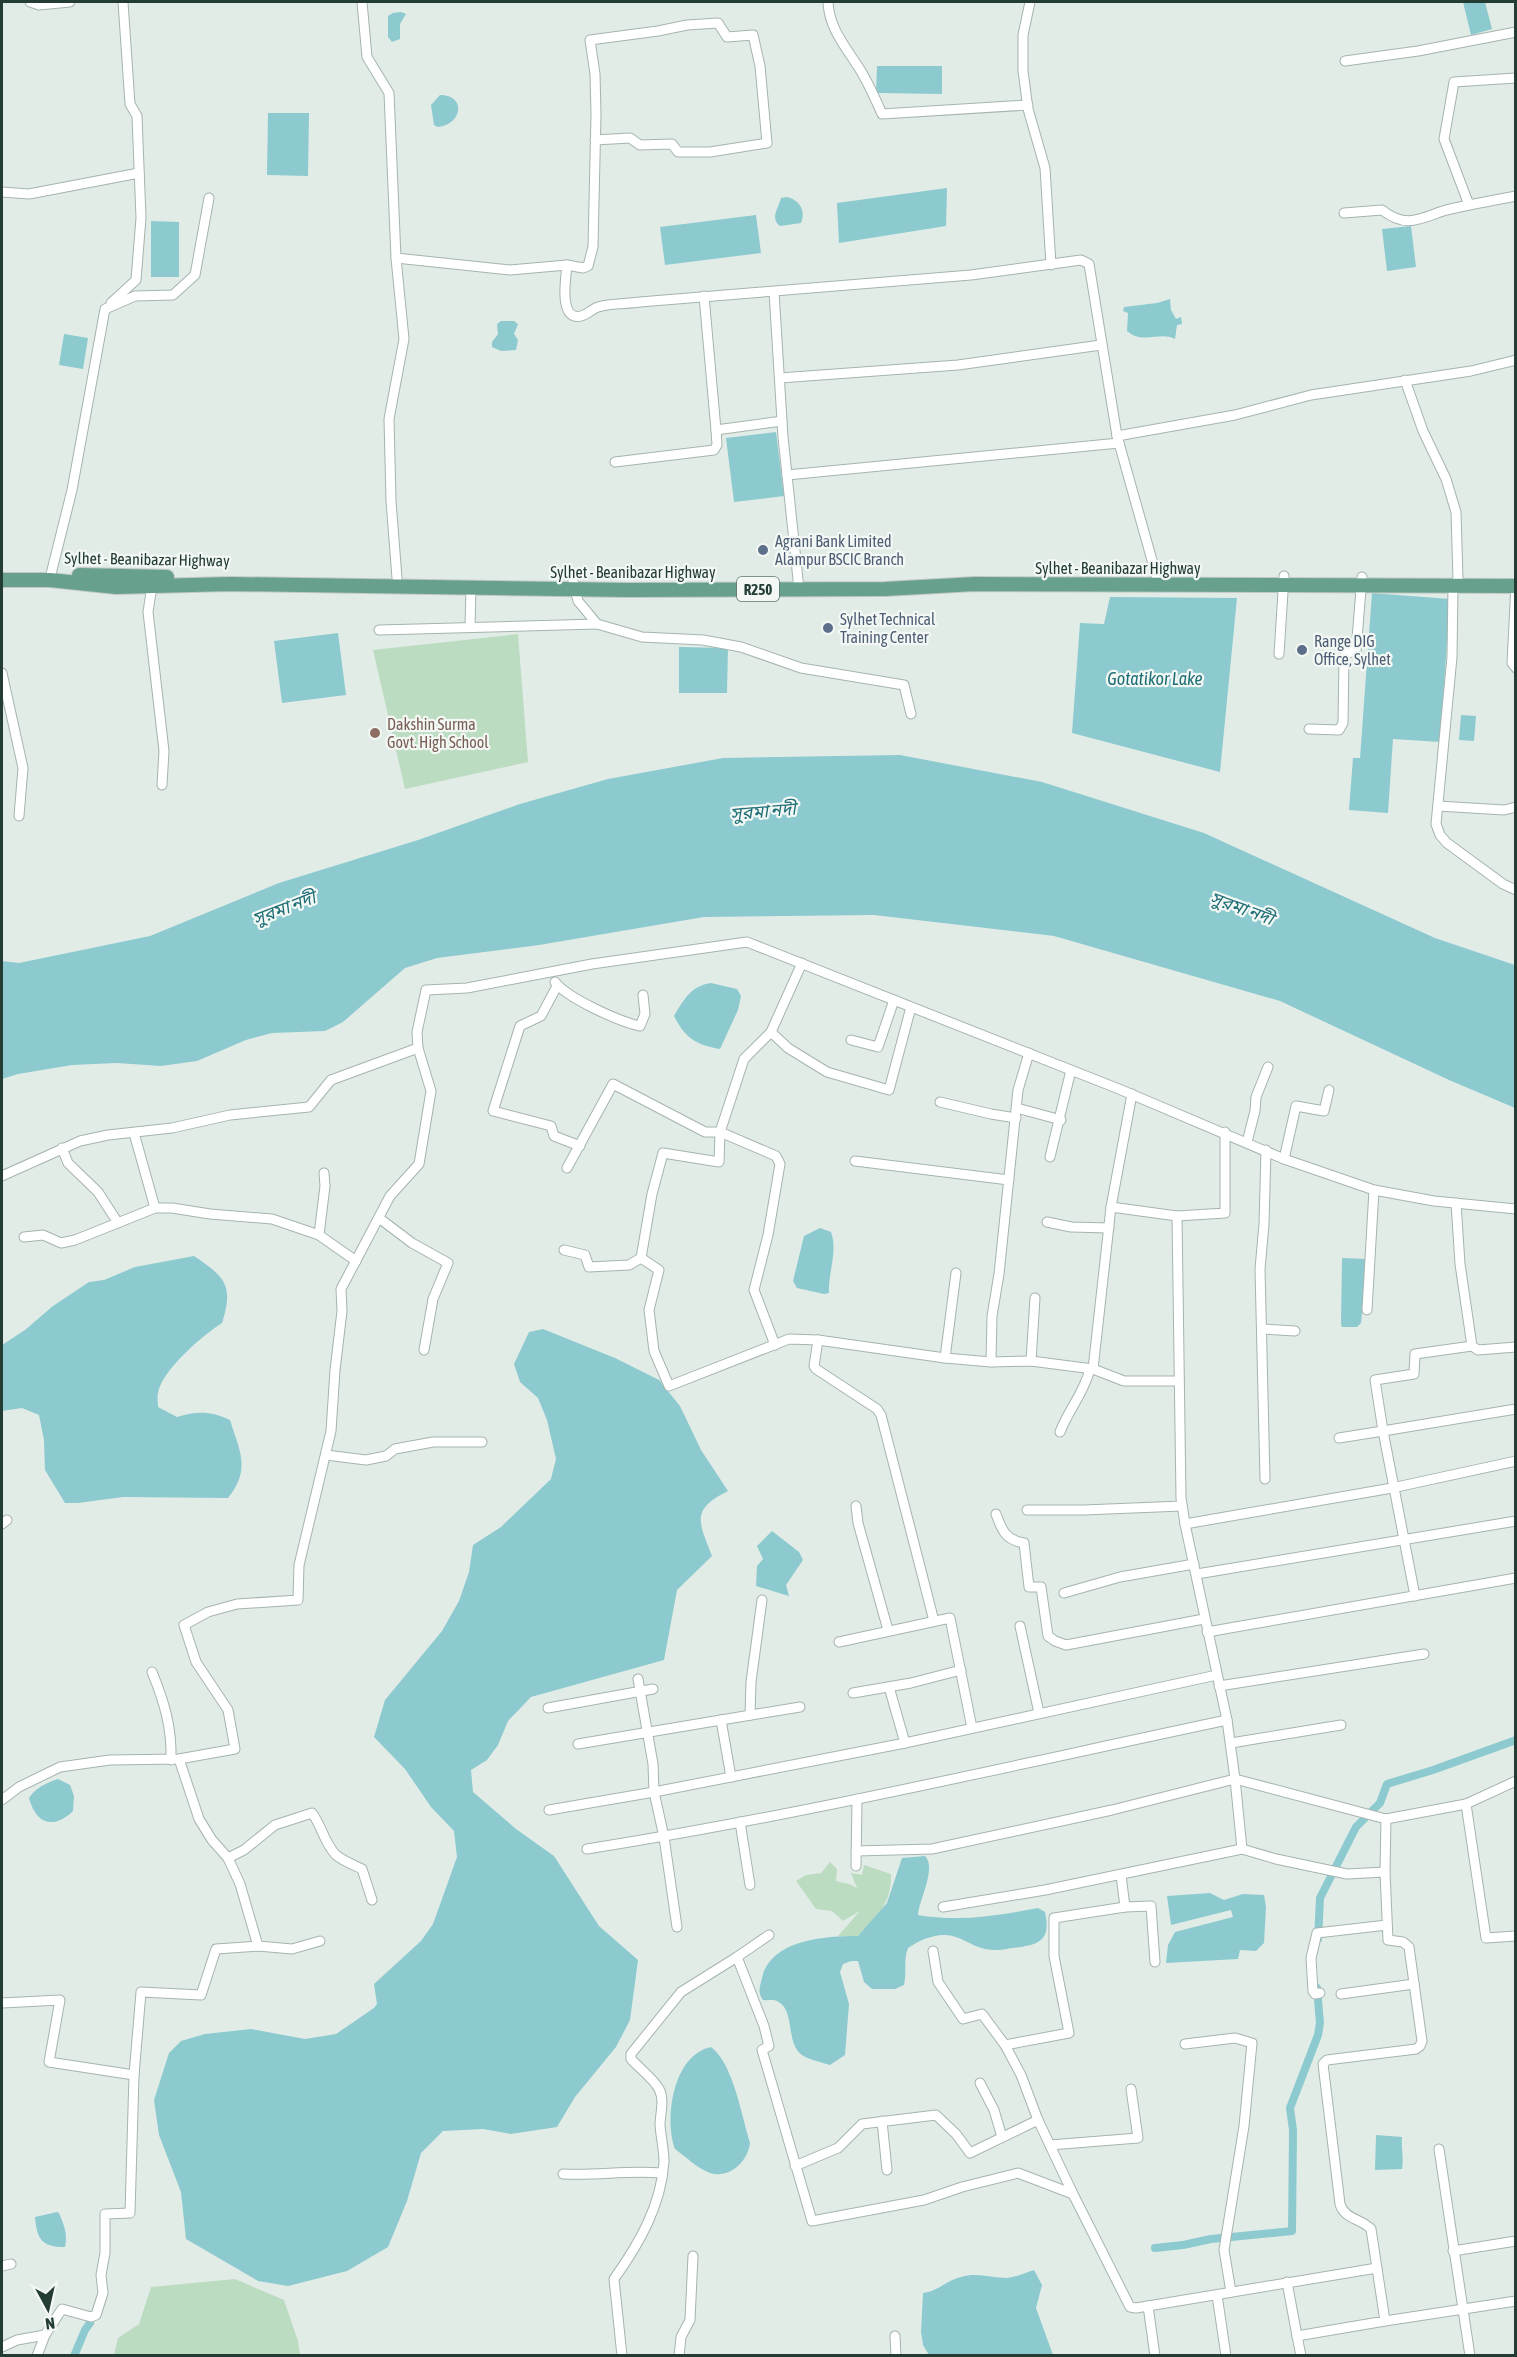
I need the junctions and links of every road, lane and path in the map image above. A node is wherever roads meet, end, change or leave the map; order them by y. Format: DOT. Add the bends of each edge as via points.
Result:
graph roads {
  1 [pos="30,2"];
  2 [pos="70,2"];
  3 [pos="123,2"];
  4 [pos="362,2"];
  5 [pos="828,2"];
  6 [pos="1030,2"];
  7 [pos="1515,32"];
  8 [pos="1345,61"];
  9 [pos="1515,78"];
  10 [pos="1028,105"];
  11 [pos="595,140"];
  12 [pos="139,173"];
  13 [pos="2,192"];
  14 [pos="1515,196"];
  15 [pos="209,198"];
  16 [pos="1469,205"];
  17 [pos="1344,213"];
  18 [pos="396,258"];
  19 [pos="567,265"];
  20 [pos="1051,265"];
  21 [pos="774,292"];
  22 [pos="704,296"];
  23 [pos="105,309"];
  24 [pos="1101,345"];
  25 [pos="1515,360"];
  26 [pos="780,378"];
  27 [pos="1405,380"];
  28 [pos="782,421"];
  29 [pos="716,430"];
  30 [pos="1118,440"];
  31 [pos="615,462"];
  32 [pos="788,475"];
  33 [pos="2,573"];
  34 [pos="51,574"];
  35 [pos="397,578"];
  36 [pos="1515,579"];
  37 [pos="2,580"];
  38 [pos="1156,581"];
  39 [pos="1284,581"];
  40 [pos="1361,581"];
  41 [pos="1456,583"];
  42 [pos="573,584"];
  43 [pos="799,585"];
  44 [pos="1515,585"];
  45 [pos="152,586"];
  46 [pos="471,588"];
  47 [pos="597,624"];
  48 [pos="470,627"];
  49 [pos="379,630"];
  50 [pos="1279,654"];
  51 [pos="1515,668"];
  52 [pos="2,673"];
  53 [pos="911,714"];
  54 [pos="1308,729"];
  55 [pos="162,785"];
  56 [pos="1438,806"];
  57 [pos="1515,807"];
  58 [pos="19,816"];
  59 [pos="1515,890"];
  60 [pos="802,963"];
  61 [pos="548,973"];
  62 [pos="557,986"];
  63 [pos="643,995"];
  64 [pos="894,1000"];
  65 [pos="911,1007"];
  66 [pos="771,1032"];
  67 [pos="851,1040"];
  68 [pos="418,1048"];
  69 [pos="1029,1053"];
  70 [pos="1268,1066"];
  71 [pos="1071,1070"];
  72 [pos="1329,1090"];
  73 [pos="1132,1094"];
  74 [pos="940,1101"];
  75 [pos="1016,1113"];
  76 [pos="1060,1120"];
  77 [pos="134,1132"];
  78 [pos="720,1132"];
  79 [pos="1225,1132"];
  80 [pos="1247,1142"];
  81 [pos="580,1146"];
  82 [pos="62,1148"];
  83 [pos="1266,1150"];
  84 [pos="1050,1157"];
  85 [pos="1284,1158"];
  86 [pos="855,1161"];
  87 [pos="567,1168"];
  88 [pos="324,1173"];
  89 [pos="2,1176"];
  90 [pos="1009,1180"];
  91 [pos="1374,1190"];
  92 [pos="1456,1203"];
  93 [pos="1111,1207"];
  94 [pos="155,1208"];
  95 [pos="1515,1209"];
  96 [pos="1177,1216"];
  97 [pos="379,1218"];
  98 [pos="1047,1222"];
  99 [pos="118,1223"];
  100 [pos="1109,1228"];
  101 [pos="319,1235"];
  102 [pos="24,1238"];
  103 [pos="564,1250"];
  104 [pos="641,1258"];
  105 [pos="356,1261"];
  106 [pos="956,1273"];
  107 [pos="1035,1298"];
  108 [pos="1366,1310"];
  109 [pos="1262,1329"];
  110 [pos="1295,1330"];
  111 [pos="818,1340"];
  112 [pos="776,1345"];
  113 [pos="1472,1346"];
  114 [pos="1515,1347"];
  115 [pos="424,1350"];
  116 [pos="945,1358"];
  117 [pos="1031,1361"];
  118 [pos="991,1362"];
  119 [pos="1091,1369"];
  120 [pos="1179,1381"];
  121 [pos="1515,1409"];
  122 [pos="1383,1431"];
  123 [pos="1060,1432"];
  124 [pos="1339,1438"];
  125 [pos="482,1442"];
  126 [pos="326,1455"];
  127 [pos="1515,1461"];
  128 [pos="1265,1479"];
  129 [pos="1392,1488"];
  130 [pos="856,1506"];
  131 [pos="1182,1506"];
  132 [pos="1027,1510"];
  133 [pos="996,1514"];
  134 [pos="1515,1521"];
  135 [pos="1185,1524"];
  136 [pos="1403,1538"];
  137 [pos="1196,1569"];
  138 [pos="1515,1578"];
  139 [pos="1064,1593"];
  140 [pos="1415,1596"];
  141 [pos="762,1600"];
  142 [pos="1204,1619"];
  143 [pos="934,1621"];
  144 [pos="1020,1626"];
  145 [pos="888,1630"];
  146 [pos="1207,1632"];
  147 [pos="839,1642"];
  148 [pos="1424,1654"];
  149 [pos="961,1670"];
  150 [pos="152,1672"];
  151 [pos="1217,1675"];
  152 [pos="638,1679"];
  153 [pos="1219,1686"];
  154 [pos="889,1687"];
  155 [pos="653,1689"];
  156 [pos="640,1692"];
  157 [pos="853,1693"];
  158 [pos="800,1707"];
  159 [pos="548,1708"];
  160 [pos="1039,1713"];
  161 [pos="750,1715"];
  162 [pos="721,1720"];
  163 [pos="1227,1720"];
  164 [pos="1341,1725"];
  165 [pos="972,1728"];
  166 [pos="647,1734"];
  167 [pos="905,1743"];
  168 [pos="1231,1743"];
  169 [pos="578,1744"];
  170 [pos="175,1760"];
  171 [pos="731,1777"];
  172 [pos="1235,1779"];
  173 [pos="1515,1781"];
  174 [pos="654,1792"];
  175 [pos="857,1799"];
  176 [pos="2,1800"];
  177 [pos="1466,1804"];
  178 [pos="549,1810"];
  179 [pos="1386,1819"];
  180 [pos="740,1822"];
  181 [pos="664,1837"];
  182 [pos="587,1849"];
  183 [pos="856,1849"];
  184 [pos="1242,1849"];
  185 [pos="228,1858"];
  186 [pos="856,1866"];
  187 [pos="1385,1872"];
  188 [pos="1121,1875"];
  189 [pos="750,1885"];
  190 [pos="372,1900"];
  191 [pos="943,1907"];
  192 [pos="1125,1907"];
  193 [pos="1387,1925"];
  194 [pos="677,1927"];
  195 [pos="769,1935"];
  196 [pos="1515,1936"];
  197 [pos="320,1941"];
  198 [pos="258,1946"];
  199 [pos="933,1951"];
  200 [pos="737,1957"];
  201 [pos="1155,1962"];
  202 [pos="1414,1984"];
  203 [pos="1317,1994"];
  204 [pos="1341,1994"];
  205 [pos="2,2003"];
  206 [pos="1185,2044"];
  207 [pos="1005,2045"];
  208 [pos="134,2075"];
  209 [pos="980,2083"];
  210 [pos="1131,2089"];
  211 [pos="1038,2120"];
  212 [pos="882,2121"];
  213 [pos="1002,2137"];
  214 [pos="1050,2145"];
  215 [pos="1439,2149"];
  216 [pos="795,2166"];
  217 [pos="887,2170"];
  218 [pos="563,2174"];
  219 [pos="662,2174"];
  220 [pos="1073,2194"];
  221 [pos="1515,2241"];
  222 [pos="1453,2251"];
  223 [pos="693,2256"];
  224 [pos="1377,2268"];
  225 [pos="1287,2282"];
  226 [pos="1231,2292"];
  227 [pos="1217,2295"];
  228 [pos="1515,2301"];
  229 [pos="1148,2306"];
  230 [pos="1463,2309"];
  231 [pos="1385,2321"];
  232 [pos="45,2335"];
  233 [pos="895,2336"];
  234 [pos="1297,2336"];
  235 [pos="2,2347"];
  236 [pos="37,2355"];
  237 [pos="622,2355"];
  238 [pos="679,2355"];
  239 [pos="896,2355"];
  240 [pos="1155,2355"];
  241 [pos="1226,2355"];
  242 [pos="1301,2355"];
  243 [pos="1470,2355"];
  1 -- 2 [label="street" via="39,6"];
  3 -- 12 [label="street" via="130,104 137,116"];
  4 -- 18 [label="street" via="367,57 389,93"];
  5 -- 10 [label="street" via="828,17 882,114"];
  6 -- 10 [label="street" via="1023,35"];
  7 -- 8 [label="street"];
  9 -- 16 [label="street" via="1454,82 1444,139"];
  10 -- 20 [label="street" via="1045,168"];
  11 -- 11 [label="street" via="595,74 590,40 718,23 727,37 753,35 767,143 710,152 678,152 672,144 640,145 630,138"];
  11 -- 19 [label="street" via="593,247 588,266"];
  12 -- 13 [label="street" via="29,194"];
  12 -- 23 [label="street" via="141,218 136,280"];
  14 -- 16 [label="street"];
  15 -- 23 [label="street" via="195,274 173,295 135,296"];
  16 -- 17 [label="street" via="1406,222 1382,210"];
  18 -- 19 [label="street" via="510,270"];
  18 -- 35 [label="street" via="404,339 389,419"];
  19 -- 22 [label="street" via="565,300 568,311 575,316 597,307"];
  20 -- 21 [label="street"];
  20 -- 24 [label="street" via="1081,260 1089,264"];
  21 -- 22 [label="street"];
  21 -- 26 [label="street"];
  22 -- 29 [label="street"];
  23 -- 34 [label="street" via="72,490"];
  24 -- 26 [label="street" via="958,365"];
  24 -- 30 [label="street"];
  25 -- 27 [label="street"];
  26 -- 28 [label="street"];
  27 -- 30 [label="street" via="1311,395"];
  27 -- 41 [label="street" via="1456,512"];
  28 -- 29 [label="street"];
  28 -- 32 [label="street"];
  29 -- 31 [label="street" via="714,450"];
  30 -- 32 [label="street"];
  30 -- 38 [label="street"];
  32 -- 43 [label="street"];
  33 -- 34 [label="main road, Sylhet - Beanibazar Highway / R250"];
  34 -- 35 [label="main road, Sylhet - Beanibazar Highway / R250"];
  35 -- 42 [label="main road, Sylhet - Beanibazar Highway / R250"];
  36 -- 41 [label="main road, Sylhet - Beanibazar Highway / R250"];
  37 -- 45 [label="main road, Sylhet - Beanibazar Highway / R250"];
  38 -- 39 [label="main road, Sylhet - Beanibazar Highway / R250"];
  38 -- 43 [label="main road, Sylhet - Beanibazar Highway / R250" via="975,580"];
  39 -- 40 [label="main road, Sylhet - Beanibazar Highway / R250"];
  39 -- 50 [label="street"];
  40 -- 41 [label="main road, Sylhet - Beanibazar Highway / R250"];
  40 -- 54 [label="street" via="1356,651 1344,657 1343,723 1339,730"];
  41 -- 44 [label="main road, Sylhet - Beanibazar Highway / R250"];
  41 -- 56 [label="street"];
  42 -- 43 [label="main road, Sylhet - Beanibazar Highway / R250"];
  42 -- 46 [label="main road, Sylhet - Beanibazar Highway / R250"];
  42 -- 47 [label="street" via="578,602"];
  44 -- 51 [label="street"];
  45 -- 46 [label="main road, Sylhet - Beanibazar Highway / R250"];
  45 -- 55 [label="street" via="148,612 164,751"];
  46 -- 48 [label="street"];
  47 -- 48 [label="street"];
  47 -- 53 [label="street" via="642,636 741,647 801,668 904,685"];
  48 -- 49 [label="street"];
  52 -- 58 [label="street" via="23,768"];
  56 -- 57 [label="street" via="1504,810"];
  56 -- 59 [label="street" via="1436,824 1447,843"];
  60 -- 61 [label="street" via="747,942"];
  60 -- 64 [label="street"];
  60 -- 66 [label="street"];
  61 -- 62 [label="street"];
  61 -- 68 [label="street" via="426,990 417,1032"];
  62 -- 63 [label="street" via="608,1016 640,1026 645,1014"];
  62 -- 81 [label="street" via="541,1016 520,1026 493,1111 551,1126 554,1136"];
  64 -- 65 [label="street"];
  64 -- 67 [label="street" via="878,1047"];
  65 -- 66 [label="street" via="889,1090 827,1072 788,1048"];
  65 -- 69 [label="street"];
  66 -- 78 [label="street" via="744,1059"];
  68 -- 77 [label="street" via="331,1080 309,1107 230,1114 172,1128"];
  68 -- 97 [label="street" via="431,1091 419,1164 390,1196"];
  69 -- 71 [label="street"];
  69 -- 75 [label="street"];
  70 -- 80 [label="street" via="1256,1097"];
  71 -- 73 [label="street"];
  71 -- 76 [label="street"];
  72 -- 85 [label="street" via="1324,1111 1296,1106"];
  73 -- 79 [label="street"];
  73 -- 93 [label="street"];
  74 -- 75 [label="street" via="991,1114"];
  75 -- 76 [label="street"];
  75 -- 90 [label="street"];
  76 -- 84 [label="street"];
  77 -- 82 [label="street"];
  77 -- 94 [label="street"];
  78 -- 81 [label="street" via="705,1132 613,1084"];
  78 -- 104 [label="street" via="718,1162 663,1153"];
  78 -- 112 [label="street" via="776,1156 780,1164 754,1290"];
  79 -- 80 [label="street"];
  79 -- 96 [label="street" via="1225,1213"];
  80 -- 83 [label="street"];
  81 -- 87 [label="street"];
  82 -- 89 [label="street"];
  82 -- 99 [label="street" via="68,1162 98,1192"];
  83 -- 85 [label="street"];
  83 -- 109 [label="street" via="1260,1269"];
  85 -- 91 [label="street"];
  86 -- 90 [label="street"];
  88 -- 101 [label="street"];
  90 -- 118 [label="street" via="992,1316"];
  91 -- 92 [label="street"];
  91 -- 108 [label="street"];
  92 -- 95 [label="street"];
  92 -- 113 [label="street"];
  93 -- 96 [label="street"];
  93 -- 100 [label="street"];
  94 -- 99 [label="street"];
  94 -- 101 [label="street" via="272,1219"];
  96 -- 120 [label="street"];
  97 -- 105 [label="street"];
  97 -- 115 [label="street" via="448,1263 433,1299"];
  98 -- 100 [label="street"];
  99 -- 102 [label="street" via="61,1243 43,1235"];
  100 -- 119 [label="street"];
  101 -- 105 [label="street"];
  103 -- 104 [label="street" via="585,1255 589,1267 628,1264"];
  104 -- 112 [label="street" via="659,1270 649,1310 654,1351 669,1386"];
  105 -- 126 [label="street" via="340,1289 342,1311"];
  106 -- 116 [label="street"];
  107 -- 117 [label="street"];
  109 -- 110 [label="street"];
  109 -- 128 [label="street"];
  111 -- 112 [label="street" via="789,1339"];
  111 -- 116 [label="street"];
  111 -- 143 [label="street" via="816,1369 881,1415"];
  113 -- 114 [label="street" via="1478,1350"];
  113 -- 122 [label="street" via="1415,1354 1414,1374 1375,1380"];
  116 -- 118 [label="street"];
  117 -- 118 [label="street"];
  117 -- 119 [label="street"];
  119 -- 120 [label="street" via="1124,1381"];
  119 -- 123 [label="street"];
  120 -- 131 [label="street"];
  121 -- 122 [label="street"];
  122 -- 124 [label="street"];
  122 -- 129 [label="street"];
  125 -- 126 [label="street" via="433,1442 395,1449 386,1456 366,1460"];
  126 -- 170 [label="street" via="299,1565 298,1600 237,1604 208,1612 184,1625 196,1662 228,1710 235,1749"];
  127 -- 129 [label="street"];
  129 -- 135 [label="street"];
  129 -- 136 [label="street"];
  130 -- 145 [label="street"];
  131 -- 132 [label="street"];
  131 -- 135 [label="street"];
  133 -- 142 [label="street" via="1001,1530 1011,1541 1024,1543 1029,1587 1041,1587 1048,1636 1055,1641 1066,1645"];
  134 -- 136 [label="street"];
  135 -- 137 [label="street"];
  136 -- 137 [label="street"];
  136 -- 140 [label="street"];
  137 -- 139 [label="street" via="1120,1577"];
  137 -- 142 [label="street"];
  138 -- 140 [label="street"];
  140 -- 146 [label="street"];
  141 -- 161 [label="street"];
  142 -- 146 [label="street"];
  143 -- 145 [label="street"];
  143 -- 149 [label="street" via="950,1618"];
  144 -- 160 [label="street"];
  145 -- 147 [label="street"];
  146 -- 151 [label="street"];
  148 -- 153 [label="street"];
  149 -- 154 [label="street"];
  149 -- 165 [label="street"];
  150 -- 170 [label="street" via="166,1710"];
  151 -- 153 [label="street"];
  151 -- 160 [label="street"];
  152 -- 156 [label="street"];
  153 -- 163 [label="street"];
  154 -- 157 [label="street"];
  154 -- 167 [label="street"];
  155 -- 156 [label="street"];
  156 -- 159 [label="street"];
  156 -- 166 [label="street"];
  158 -- 161 [label="street"];
  160 -- 165 [label="street"];
  161 -- 162 [label="street"];
  162 -- 166 [label="street"];
  162 -- 171 [label="street"];
  163 -- 168 [label="street"];
  163 -- 175 [label="street"];
  164 -- 168 [label="street"];
  165 -- 167 [label="street"];
  166 -- 169 [label="street"];
  166 -- 174 [label="street"];
  167 -- 171 [label="street"];
  168 -- 172 [label="street"];
  170 -- 176 [label="street" via="110,1760 60,1767 19,1786"];
  170 -- 185 [label="street" via="199,1819"];
  171 -- 174 [label="street"];
  172 -- 179 [label="street"];
  172 -- 183 [label="street" via="932,1849"];
  172 -- 184 [label="street"];
  173 -- 177 [label="street"];
  174 -- 178 [label="street"];
  174 -- 181 [label="street"];
  175 -- 180 [label="street"];
  175 -- 183 [label="street"];
  177 -- 179 [label="street"];
  177 -- 196 [label="street" via="1486,1938"];
  179 -- 187 [label="street"];
  180 -- 181 [label="street"];
  180 -- 189 [label="street"];
  181 -- 182 [label="street"];
  181 -- 194 [label="street"];
  183 -- 186 [label="street"];
  184 -- 187 [label="street" via="1347,1874"];
  184 -- 188 [label="street"];
  185 -- 190 [label="street" via="275,1825 312,1813 338,1857 362,1869"];
  185 -- 198 [label="street"];
  187 -- 193 [label="street"];
  188 -- 191 [label="street"];
  188 -- 192 [label="street"];
  192 -- 201 [label="street" via="1151,1906"];
  192 -- 207 [label="street" via="1054,1918 1054,1956 1069,2032"];
  193 -- 202 [label="street" via="1388,1940 1409,1947"];
  193 -- 203 [label="street" via="1320,1933 1311,1958"];
  195 -- 200 [label="street"];
  197 -- 198 [label="street" via="292,1949"];
  198 -- 208 [label="street" via="216,1949 201,1995 141,1992"];
  199 -- 207 [label="street" via="938,1982 963,2019 982,2014"];
  200 -- 216 [label="street" via="764,2026 769,2046 762,2050"];
  200 -- 219 [label="street" via="681,1992 631,2054 631,2060 661,2092"];
  202 -- 204 [label="street"];
  202 -- 224 [label="street" via="1420,2046 1327,2060 1323,2064 1340,2204 1346,2214 1371,2229"];
  205 -- 208 [label="street" via="60,2000 49,2062"];
  206 -- 226 [label="street" via="1235,2038 1252,2043 1244,2126 1225,2232"];
  207 -- 211 [label="street"];
  208 -- 232 [label="street" via="130,2212 105,2214 103,2293 96,2315 62,2309"];
  209 -- 213 [label="street"];
  210 -- 214 [label="street" via="1138,2138"];
  211 -- 213 [label="street"];
  211 -- 214 [label="street"];
  212 -- 213 [label="street" via="936,2115 970,2153"];
  212 -- 216 [label="street" via="862,2124 838,2148"];
  212 -- 217 [label="street"];
  214 -- 220 [label="street"];
  215 -- 222 [label="street"];
  216 -- 220 [label="street" via="812,2221 924,2200 1018,2173"];
  218 -- 219 [label="street"];
  219 -- 237 [label="street" via="651,2215 635,2249 614,2279"];
  220 -- 229 [label="street" via="1130,2307"];
  221 -- 222 [label="street"];
  222 -- 230 [label="street"];
  223 -- 238 [label="street" via="690,2320 681,2337"];
  224 -- 225 [label="street"];
  224 -- 231 [label="street"];
  225 -- 226 [label="street"];
  225 -- 234 [label="street"];
  226 -- 227 [label="street"];
  227 -- 229 [label="street"];
  227 -- 241 [label="street"];
  228 -- 230 [label="street"];
  229 -- 240 [label="street"];
  230 -- 231 [label="street"];
  230 -- 243 [label="street"];
  231 -- 234 [label="street"];
  232 -- 235 [label="street"];
  232 -- 236 [label="street"];
  233 -- 239 [label="street"];
  234 -- 242 [label="street"];
}
